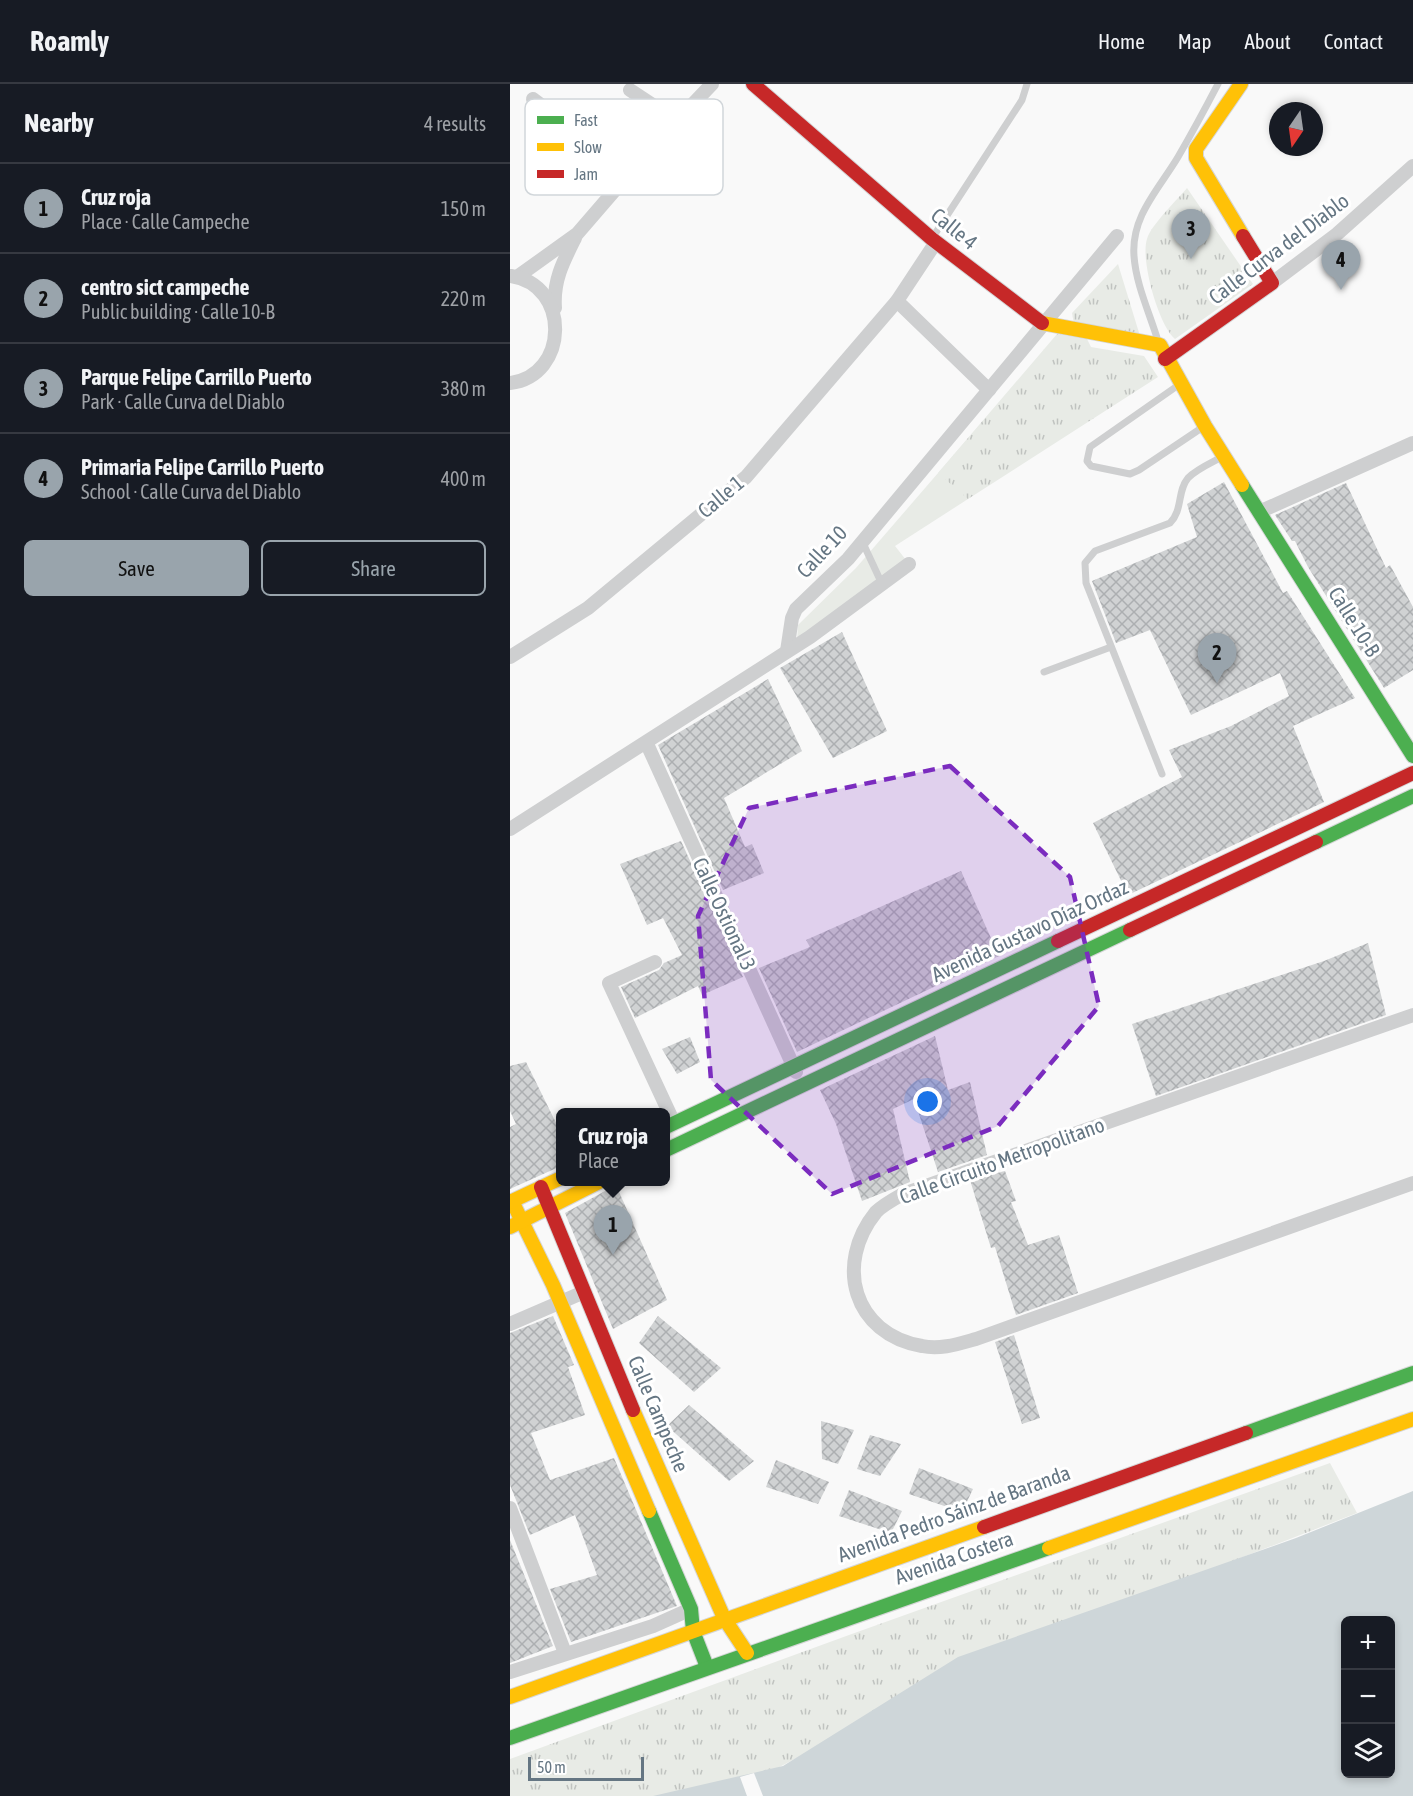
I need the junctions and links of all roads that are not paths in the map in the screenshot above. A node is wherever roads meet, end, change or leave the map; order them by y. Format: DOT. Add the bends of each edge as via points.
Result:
graph roads {
  1 [pos="712,84"];
  2 [pos="753,84"];
  3 [pos="1027,84"];
  4 [pos="1218,84"];
  5 [pos="1241,84"];
  6 [pos="630,90"];
  7 [pos="644,99"];
  8 [pos="698,99"];
  9 [pos="1413,166"];
  10 [pos="610,195"];
  11 [pos="577,234"];
  12 [pos="1117,236"];
  13 [pos="934,241"];
  14 [pos="513,277"];
  15 [pos="1272,283"];
  16 [pos="897,301"];
  17 [pos="556,322"];
  18 [pos="1043,324"];
  19 [pos="1160,345"];
  20 [pos="1165,359"];
  21 [pos="511,383"];
  22 [pos="1180,384"];
  23 [pos="989,390"];
  24 [pos="1205,426"];
  25 [pos="1413,443"];
  26 [pos="1224,456"];
  27 [pos="1258,512"];
  28 [pos="862,540"];
  29 [pos="909,564"];
  30 [pos="882,584"];
  31 [pos="1111,647"];
  32 [pos="787,651"];
  33 [pos="510,657"];
  34 [pos="1044,672"];
  35 [pos="647,744"];
  36 [pos="1413,756"];
  37 [pos="1413,773"];
  38 [pos="1162,774"];
  39 [pos="1413,796"];
  40 [pos="510,830"];
  41 [pos="655,962"];
  42 [pos="1413,1015"];
  43 [pos="794,1066"];
  44 [pos="802,1084"];
  45 [pos="663,1108"];
  46 [pos="670,1125"];
  47 [pos="670,1148"];
  48 [pos="556,1180"];
  49 [pos="1413,1183"];
  50 [pos="590,1186"];
  51 [pos="541,1187"];
  52 [pos="511,1202"];
  53 [pos="548,1206"];
  54 [pos="515,1224"];
  55 [pos="584,1292"];
  56 [pos="561,1304"];
  57 [pos="510,1324"];
  58 [pos="1413,1373"];
  59 [pos="1413,1419"];
  60 [pos="648,1445"];
  61 [pos="627,1458"];
  62 [pos="510,1508"];
  63 [pos="524,1544"];
  64 [pos="510,1548"];
  65 [pos="691,1610"];
  66 [pos="724,1618"];
  67 [pos="693,1631"];
  68 [pos="565,1653"];
  69 [pos="747,1653"];
  70 [pos="707,1667"];
  71 [pos="510,1672"];
  72 [pos="510,1697"];
  73 [pos="510,1738"];
  1 -- 8 [label="street"];
  2 -- 13 [label="street, Calle 4"];
  3 -- 13 [label="lane" via="1022,100"];
  4 -- 19 [label="lane" via="1178,157 1144,206 1137,225 1136,269"];
  5 -- 15 [label="street" via="1197,149 1198,166"];
  6 -- 7 [label="street"];
  9 -- 15 [label="street, Calle Curva del Diablo" via="1337,234"];
  10 -- 11 [label="street"];
  11 -- 14 [label="street"];
  11 -- 17 [label="street" via="558,273 554,290"];
  12 -- 18 [label="street, Calle 10"];
  13 -- 16 [label="street, Calle 1"];
  13 -- 18 [label="street, Calle 4"];
  14 -- 17 [label="street" via="537,286 548,299"];
  15 -- 20 [label="street, Calle Curva del Diablo"];
  16 -- 23 [label="street"];
  16 -- 33 [label="street, Calle 1" via="746,477 588,608"];
  17 -- 21 [label="street" via="549,357 537,371"];
  18 -- 19 [label="street, Calle 4"];
  18 -- 23 [label="street, Calle 10"];
  19 -- 20 [label="street, Calle 10-B"];
  20 -- 22 [label="street, Calle 10-B"];
  22 -- 24 [label="street, Calle 10-B"];
  22 -- 24 [label="lane" via="1090,447 1087,461 1091,466 1130,474"];
  23 -- 28 [label="street, Calle 10"];
  24 -- 26 [label="street, Calle 10-B"];
  25 -- 27 [label="street"];
  26 -- 27 [label="street, Calle 10-B"];
  26 -- 31 [label="lane" via="1189,478 1181,493 1177,516 1170,523 1089,555 1086,583"];
  27 -- 36 [label="street, Calle 10-B"];
  28 -- 30 [label="lane"];
  28 -- 32 [label="street, Calle 10" via="848,559 796,609"];
  29 -- 30 [label="street"];
  30 -- 32 [label="street"];
  31 -- 34 [label="lane"];
  31 -- 38 [label="lane"];
  32 -- 35 [label="street"];
  35 -- 40 [label="street"];
  35 -- 43 [label="street, Calle Ostional 3"];
  37 -- 43 [label="street, Avenida Gustavo Díaz Ordaz"];
  39 -- 44 [label="street, Avenida Gustavo Díaz Ordaz"];
  41 -- 45 [label="street" via="609,983"];
  42 -- 49 [label="street, Calle Circuito Metropolitano" via="903,1194 878,1210 857,1246 853,1266 858,1303 875,1326 898,1338 921,1346 946,1347"];
  43 -- 44 [label="street, Calle Ostional 3"];
  43 -- 46 [label="street, Avenida Gustavo Díaz Ordaz"];
  44 -- 47 [label="street, Avenida Gustavo Díaz Ordaz"];
  48 -- 51 [label="street"];
  50 -- 53 [label="street"];
  51 -- 52 [label="street"];
  51 -- 53 [label="street, Calle Campeche"];
  52 -- 54 [label="street"];
  53 -- 54 [label="street"];
  53 -- 55 [label="street, Calle Campeche"];
  54 -- 56 [label="street"];
  55 -- 56 [label="street"];
  55 -- 60 [label="street, Calle Campeche"];
  56 -- 57 [label="street"];
  56 -- 61 [label="street"];
  58 -- 66 [label="street, Avenida Pedro Sáinz de Baranda"];
  59 -- 69 [label="street, Avenida Costera"];
  60 -- 61 [label="street"];
  60 -- 66 [label="street, Calle Campeche"];
  61 -- 65 [label="street"];
  62 -- 63 [label="street"];
  63 -- 64 [label="street"];
  63 -- 68 [label="street"];
  65 -- 67 [label="street"];
  65 -- 68 [label="street"];
  66 -- 67 [label="street, Avenida Pedro Sáinz de Baranda"];
  66 -- 69 [label="street, Calle Campeche"];
  67 -- 70 [label="street"];
  67 -- 72 [label="street, Avenida Pedro Sáinz de Baranda"];
  68 -- 71 [label="street"];
  69 -- 70 [label="street, Avenida Costera"];
  70 -- 73 [label="street, Avenida Costera"];
}
